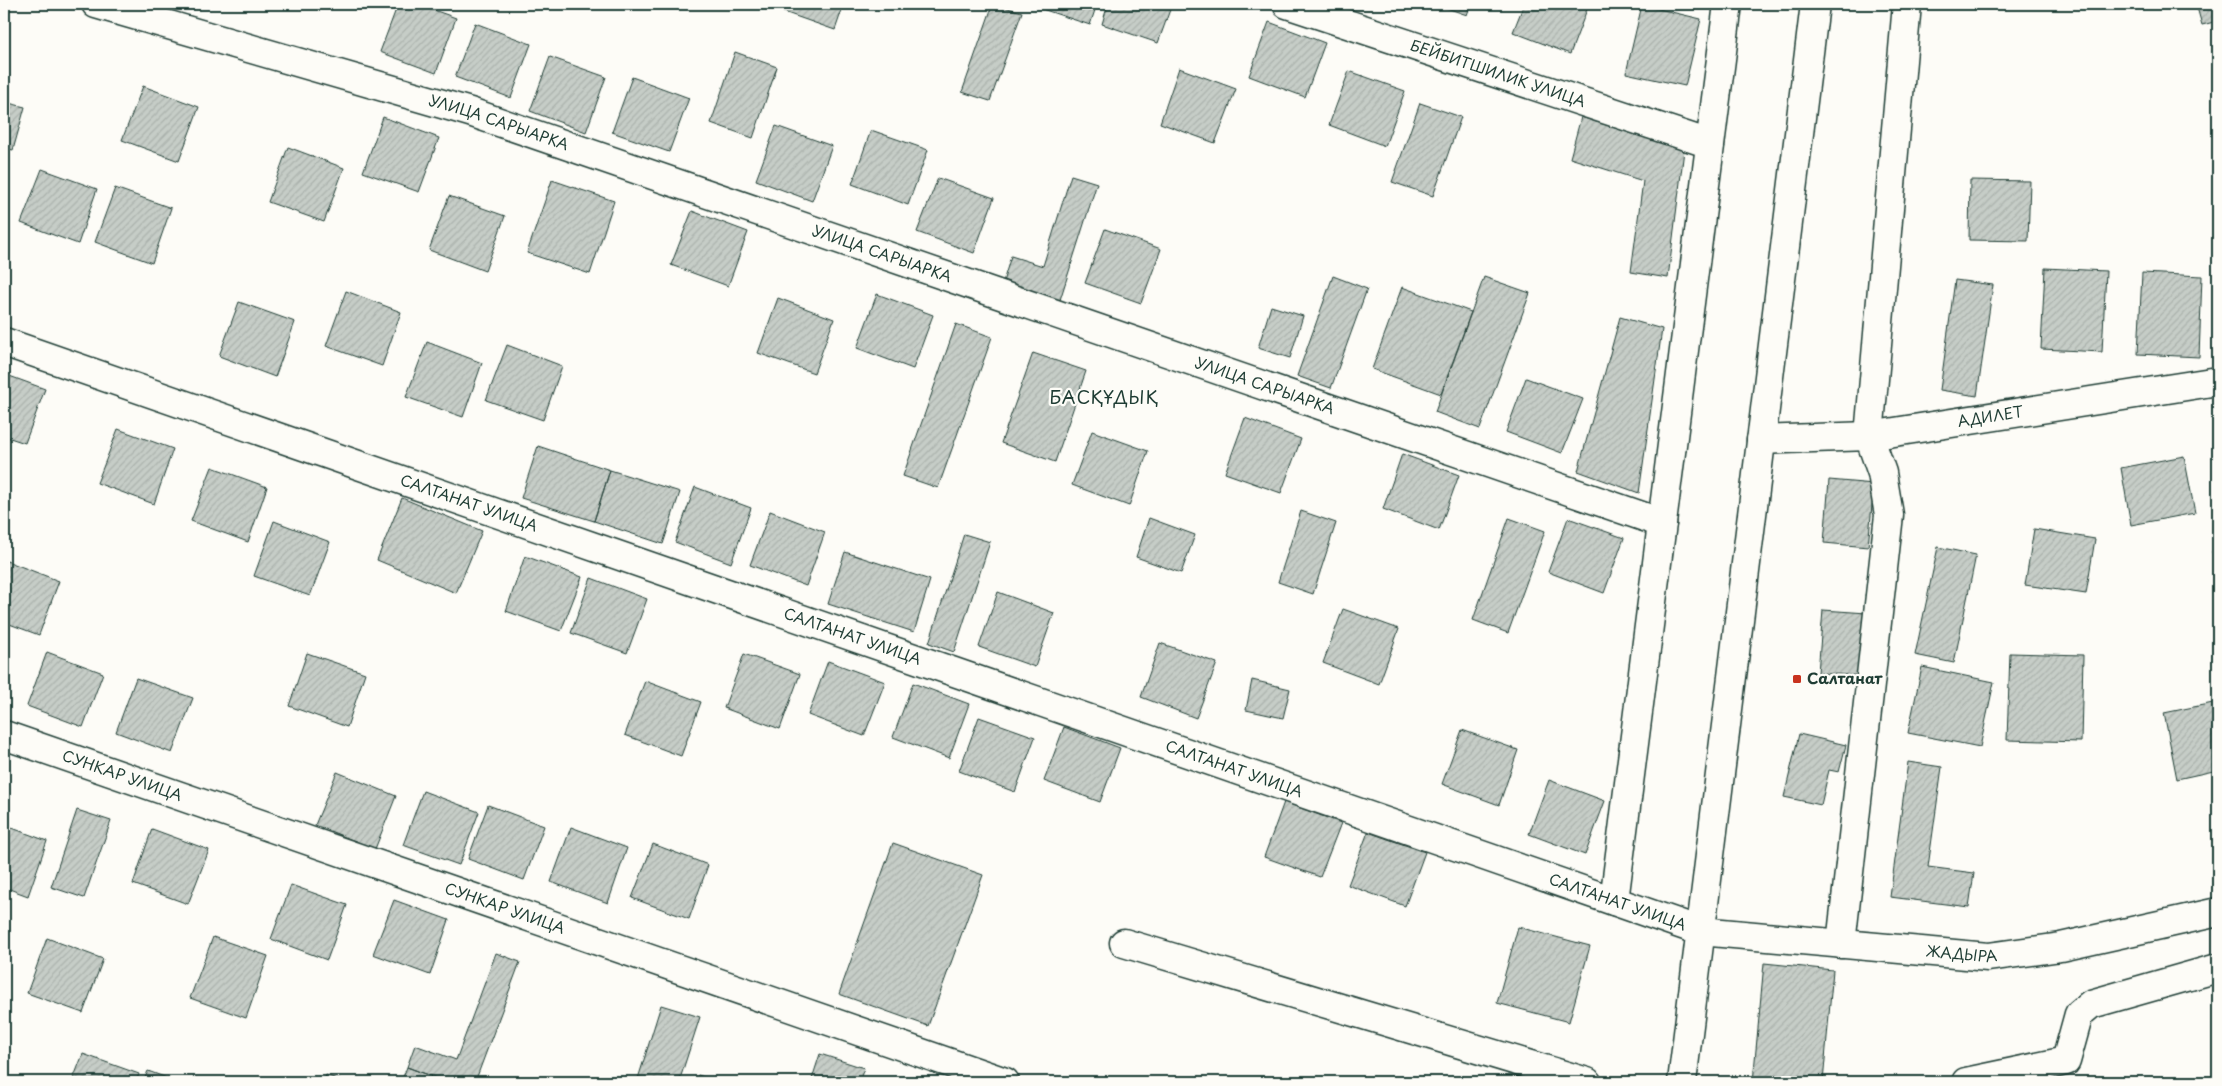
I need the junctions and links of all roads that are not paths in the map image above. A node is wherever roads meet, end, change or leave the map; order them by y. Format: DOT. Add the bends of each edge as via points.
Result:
graph roads {
  1 [pos="96,4"];
  2 [pos="1287,4"];
  3 [pos="1728,4"];
  4 [pos="1815,4"];
  5 [pos="1908,4"];
  6 [pos="1710,144"];
  7 [pos="4,342"];
  8 [pos="2218,381"];
  9 [pos="1869,436"];
  10 [pos="1761,440"];
  11 [pos="1662,523"];
  12 [pos="4,735"];
  13 [pos="1614,901"];
  14 [pos="2218,912"];
  15 [pos="1700,931"];
  16 [pos="1124,943"];
  17 [pos="1841,944"];
  18 [pos="2218,968"];
  19 [pos="2065,1072"];
  20 [pos="1005,1082"];
  21 [pos="1587,1082"];
  22 [pos="1682,1082"];
  23 [pos="1966,1082"];
  1 -- 11 [label="street, УЛИЦА САРЫАРКА" via="470,112"];
  2 -- 6 [label="street, БЕЙБИТШИЛИК УЛИЦА"];
  3 -- 6 [label="street"];
  4 -- 10 [label="street"];
  5 -- 9 [label="street"];
  6 -- 11 [label="street"];
  7 -- 13 [label="street, САЛТАНАТ УЛИЦА"];
  8 -- 9 [label="street, АДИЛЕТ"];
  9 -- 10 [label="street, АДИЛЕТ"];
  9 -- 17 [label="street" via="1882,473 1889,515"];
  10 -- 15 [label="street"];
  11 -- 13 [label="street"];
  12 -- 20 [label="street, СУНКАР УЛИЦА"];
  13 -- 15 [label="street, САЛТАНАТ УЛИЦА"];
  14 -- 17 [label="street, ЖАДЫРА" via="2061,947 1988,957"];
  15 -- 17 [label="street, ЖАДЫРА"];
  15 -- 22 [label="street"];
  16 -- 21 [label="street"];
  18 -- 19 [label="street" via="2091,1004 2079,1014"];
  19 -- 23 [label="street"];
}
